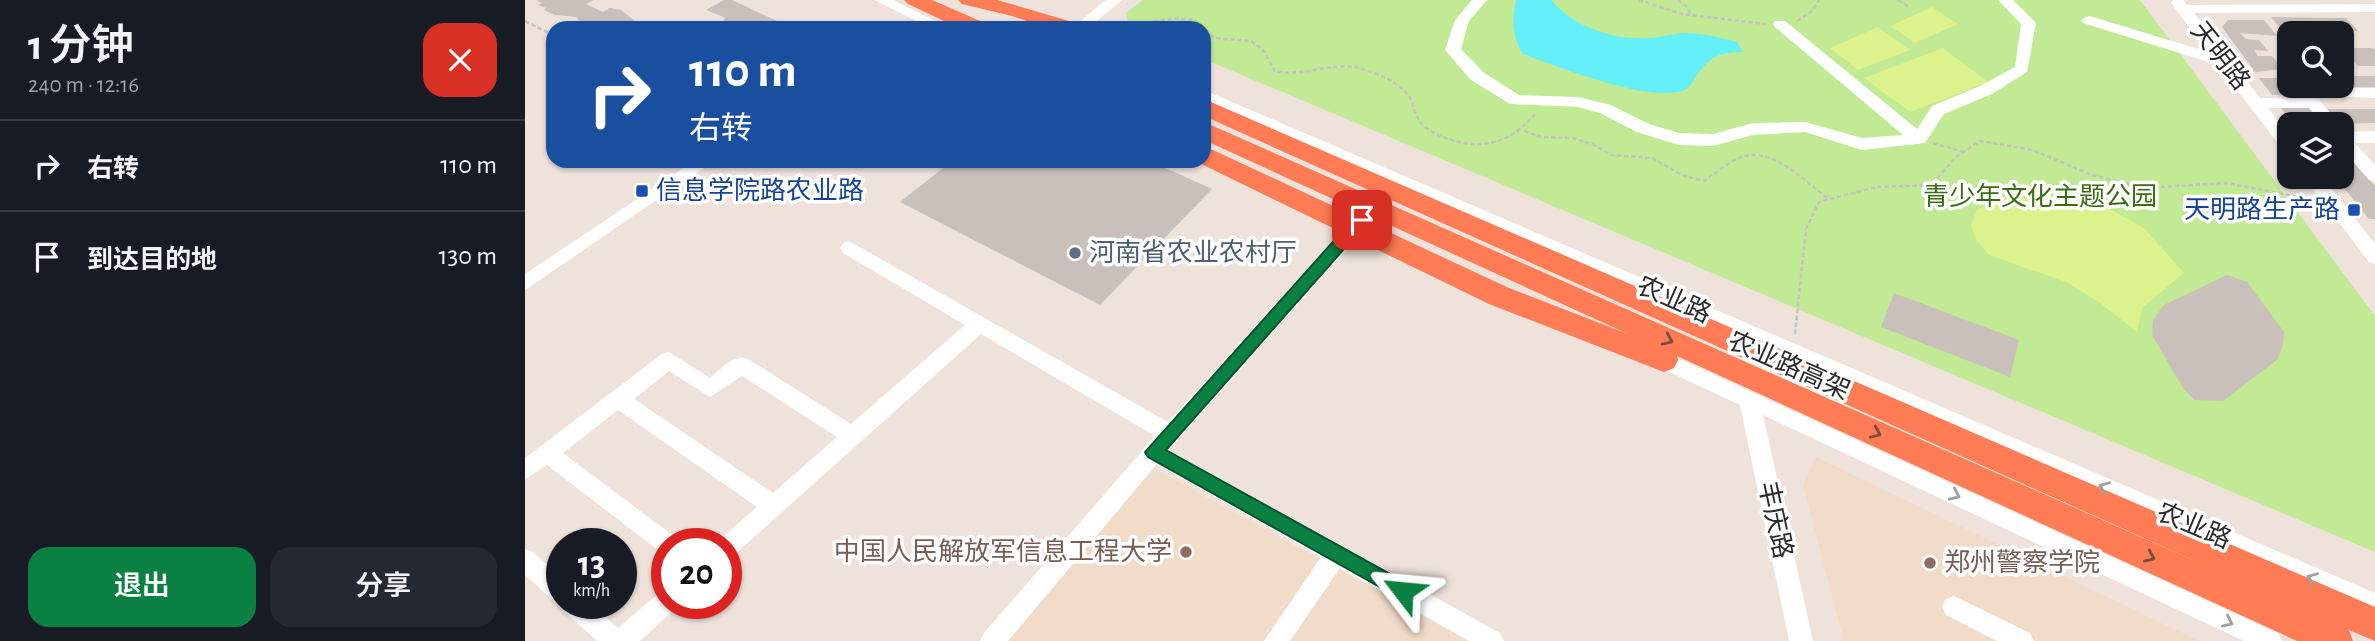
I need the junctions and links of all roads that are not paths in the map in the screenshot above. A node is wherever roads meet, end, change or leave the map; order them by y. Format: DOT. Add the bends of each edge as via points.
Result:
graph roads {
  1 [pos="881,0"];
  2 [pos="969,0"];
  3 [pos="986,0"];
  4 [pos="1115,0"];
  5 [pos="1480,0"];
  6 [pos="2005,0"];
  7 [pos="2180,5"];
  8 [pos="2374,6"];
  9 [pos="917,9"];
  10 [pos="955,18"];
  11 [pos="2088,20"];
  12 [pos="976,21"];
  13 [pos="1035,21"];
  14 [pos="1047,21"];
  15 [pos="1088,21"];
  16 [pos="1780,24"];
  17 [pos="2224,62"];
  18 [pos="1211,90"];
  19 [pos="2354,93"];
  20 [pos="2375,93"];
  21 [pos="1211,98"];
  22 [pos="2255,103"];
  23 [pos="1211,110"];
  24 [pos="2321,112"];
  25 [pos="2277,131"];
  26 [pos="1211,133"];
  27 [pos="2354,137"];
  28 [pos="2375,137"];
  29 [pos="1919,139"];
  30 [pos="1211,149"];
  31 [pos="2354,151"];
  32 [pos="1211,159"];
  33 [pos="696,168"];
  34 [pos="2375,176"];
  35 [pos="2322,189"];
  36 [pos="1362,220"];
  37 [pos="849,248"];
  38 [pos="2373,252"];
  39 [pos="525,283"];
  40 [pos="978,325"];
  41 [pos="1740,329"];
  42 [pos="1664,360"];
  43 [pos="618,399"];
  44 [pos="1749,399"];
  45 [pos="1170,434"];
  46 [pos="852,436"];
  47 [pos="1154,452"];
  48 [pos="547,453"];
  49 [pos="525,470"];
  50 [pos="774,506"];
  51 [pos="651,532"];
  52 [pos="742,534"];
  53 [pos="1337,554"];
  54 [pos="525,561"];
  55 [pos="546,579"];
  56 [pos="2375,605"];
  57 [pos="1954,607"];
  58 [pos="651,615"];
  59 [pos="590,619"];
  60 [pos="2375,624"];
  61 [pos="615,641"];
  62 [pos="622,641"];
  63 [pos="992,641"];
  64 [pos="1276,641"];
  65 [pos="1492,641"];
  66 [pos="1801,641"];
  67 [pos="2022,641"];
  68 [pos="2270,641"];
  69 [pos="2336,641"];
  1 -- 9 [label="street"];
  2 -- 14 [label="highway"];
  3 -- 13 [label="street"];
  4 -- 15 [label="street"];
  5 -- 29 [label="street" via="1462,20 1453,50 1477,76 1516,100 1578,102 1679,139 1713,141 1753,129 1805,127 1862,144"];
  6 -- 29 [label="street" via="2029,23 2022,69 1938,110"];
  7 -- 8 [label="street"];
  7 -- 17 [label="street, 天明路"];
  9 -- 10 [label="highway"];
  10 -- 12 [label="highway"];
  11 -- 17 [label="street"];
  16 -- 29 [label="street"];
  17 -- 22 [label="street, 天明路"];
  18 -- 41 [label="highway" via="1593,258"];
  19 -- 20 [label="street"];
  21 -- 41 [label="street, 农业路"];
  22 -- 24 [label="street" via="2313,103"];
  22 -- 25 [label="street, 天明路"];
  23 -- 60 [label="highway, 农业路高架"];
  26 -- 69 [label="highway, 农业路高架, one-way"];
  27 -- 28 [label="street"];
  30 -- 36 [label="street"];
  31 -- 34 [label="street"];
  32 -- 42 [label="highway" via="1499,296"];
  33 -- 39 [label="street"];
  35 -- 38 [label="street"];
  36 -- 42 [label="street"];
  36 -- 45 [label="street"];
  37 -- 40 [label="street"];
  40 -- 45 [label="street"];
  40 -- 46 [label="street"];
  56 -- 41 [label="street, 农业路, one-way"];
  42 -- 44 [label="street"];
  43 -- 46 [label="street" via="669,360 710,389 741,365"];
  43 -- 48 [label="street"];
  43 -- 50 [label="street"];
  44 -- 66 [label="street, 丰庆路"];
  44 -- 68 [label="street, one-way"];
  45 -- 47 [label="street"];
  46 -- 50 [label="street"];
  47 -- 53 [label="street"];
  47 -- 63 [label="street"];
  48 -- 49 [label="street"];
  48 -- 51 [label="street"];
  50 -- 52 [label="street"];
  53 -- 64 [label="street"];
  53 -- 65 [label="street"];
  54 -- 55 [label="street"];
  57 -- 67 [label="street"];
  58 -- 62 [label="street"];
  59 -- 61 [label="street"];
}
